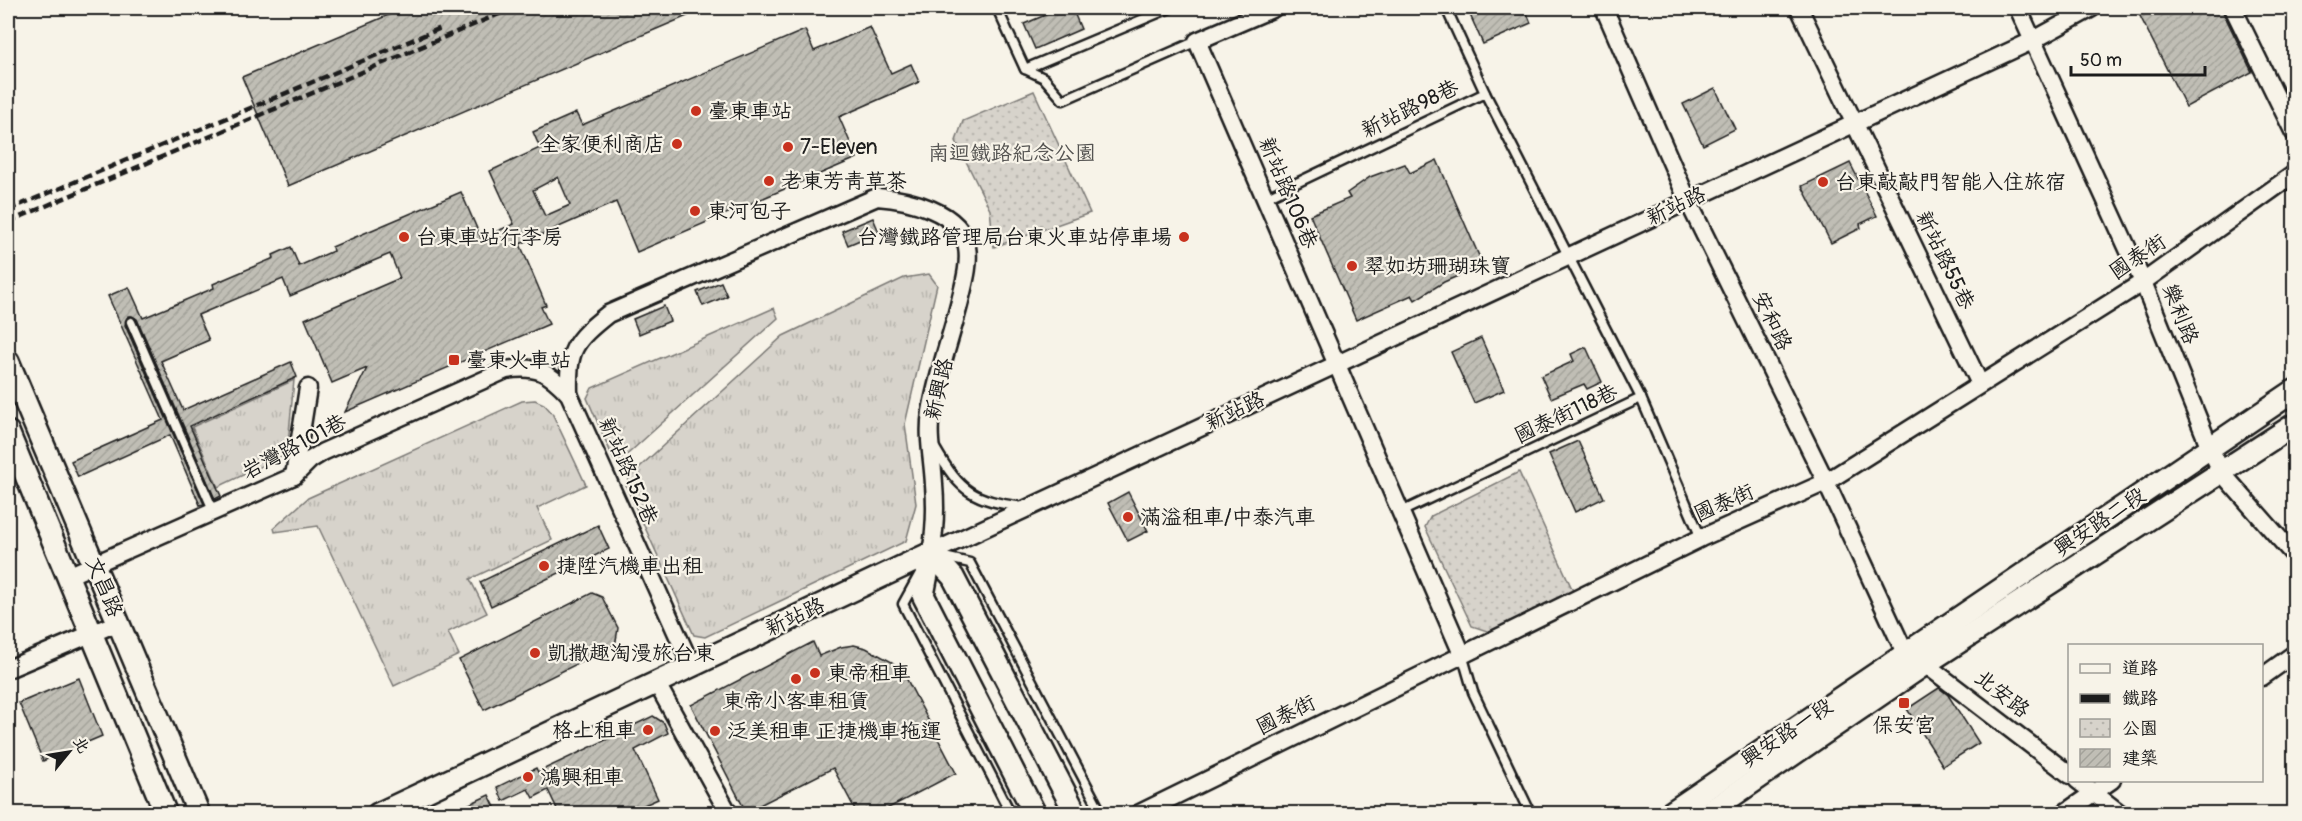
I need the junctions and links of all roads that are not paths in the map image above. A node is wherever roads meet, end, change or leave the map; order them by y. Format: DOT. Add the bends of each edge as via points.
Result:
graph roads {
  1 [pos="997,8"];
  2 [pos="1170,8"];
  3 [pos="1274,8"];
  4 [pos="1446,8"];
  5 [pos="1604,8"];
  6 [pos="1799,8"];
  7 [pos="2018,8"];
  8 [pos="2092,8"];
  9 [pos="2233,8"];
  10 [pos="1197,41"];
  11 [pos="2032,41"];
  12 [pos="1025,69"];
  13 [pos="1485,93"];
  14 [pos="1854,122"];
  15 [pos="2295,133"];
  16 [pos="2295,174"];
  17 [pos="1265,198"];
  18 [pos="1688,201"];
  19 [pos="1569,256"];
  20 [pos="2143,282"];
  21 [pos="131,322"];
  22 [pos="8,361"];
  23 [pos="1337,363"];
  24 [pos="1980,384"];
  25 [pos="308,388"];
  26 [pos="2295,392"];
  27 [pos="569,394"];
  28 [pos="1641,398"];
  29 [pos="2295,425"];
  30 [pos="8,432"];
  31 [pos="929,438"];
  32 [pos="2210,447"];
  33 [pos="2222,473"];
  34 [pos="294,476"];
  35 [pos="1826,482"];
  36 [pos="1027,507"];
  37 [pos="214,512"];
  38 [pos="1401,512"];
  39 [pos="1701,538"];
  40 [pos="931,554"];
  41 [pos="2295,555"];
  42 [pos="94,565"];
  43 [pos="68,576"];
  44 [pos="119,622"];
  45 [pos="93,634"];
  46 [pos="1905,653"];
  47 [pos="1462,654"];
  48 [pos="2295,654"];
  49 [pos="1925,664"];
  50 [pos="691,665"];
  51 [pos="8,669"];
  52 [pos="2263,676"];
  53 [pos="656,682"];
  54 [pos="2068,773"];
  55 [pos="2079,782"];
  56 [pos="2109,782"];
  57 [pos="2093,793"];
  58 [pos="166,813"];
  59 [pos="200,813"];
  60 [pos="378,813"];
  61 [pos="729,813"];
  62 [pos="1011,813"];
  63 [pos="1035,813"];
  64 [pos="1076,813"];
  65 [pos="1102,813"];
  66 [pos="1138,813"];
  67 [pos="1531,813"];
  68 [pos="1669,813"];
  69 [pos="1706,813"];
  70 [pos="2063,813"];
  71 [pos="2121,813"];
  1 -- 12 [label="lane"];
  2 -- 12 [label="lane"];
  3 -- 10 [label="street"];
  4 -- 13 [label="lane, 新站路98巷"];
  5 -- 18 [label="street, 安和路"];
  6 -- 14 [label="street, 新站路55巷"];
  7 -- 11 [label="street, 樂利路"];
  8 -- 11 [label="street, 新站路"];
  9 -- 15 [label="street"];
  10 -- 12 [label="lane" via="1063,100 1044,78"];
  10 -- 17 [label="street, 新站路106巷"];
  11 -- 14 [label="street, 新站路"];
  11 -- 20 [label="street, 樂利路"];
  13 -- 17 [label="lane, 新站路98巷"];
  13 -- 19 [label="lane"];
  14 -- 18 [label="street, 新站路"];
  14 -- 24 [label="street, 新站路55巷"];
  16 -- 20 [label="street, 國泰街"];
  17 -- 23 [label="street, 新站路106巷"];
  18 -- 19 [label="street, 新站路"];
  18 -- 35 [label="street, 安和路"];
  19 -- 23 [label="street, 新站路"];
  19 -- 28 [label="lane"];
  20 -- 24 [label="street, 國泰街"];
  20 -- 32 [label="street, 樂利路"];
  21 -- 37 [label="lane"];
  22 -- 42 [label="street, 文昌路"];
  23 -- 36 [label="street, 新站路"];
  23 -- 38 [label="street, 新站路106巷"];
  24 -- 35 [label="street, 國泰街"];
  25 -- 34 [label="street"];
  26 -- 32 [label="street, 興安路二段"];
  27 -- 31 [label="street, 新興路" via="572,351 584,333 608,314 877,197 900,199 928,207 958,228 967,244 965,280 931,412"];
  27 -- 34 [label="street, 岩灣路101巷" via="536,369 506,370 323,452"];
  27 -- 50 [label="street, 新站路152巷"];
  28 -- 38 [label="lane, 國泰街118巷"];
  28 -- 39 [label="lane, 國泰街118巷"];
  29 -- 33 [label="street, 興安路二段"];
  30 -- 43 [label="street, 文昌路"];
  31 -- 36 [label="lane" via="949,473 967,492 999,504"];
  31 -- 40 [label="street, 新興路" via="935,520"];
  32 -- 33 [label="street, 樂利路"];
  32 -- 46 [label="street, 興安路二段"];
  33 -- 41 [label="street, 樂利路"];
  33 -- 49 [label="street, 興安路二段"];
  34 -- 37 [label="street, 岩灣路101巷"];
  35 -- 39 [label="street, 國泰街"];
  35 -- 46 [label="street, 安和路"];
  36 -- 40 [label="street, 新站路"];
  37 -- 42 [label="street, 岩灣路101巷"];
  38 -- 47 [label="street, 新站路106巷"];
  39 -- 47 [label="street, 國泰街"];
  40 -- 50 [label="street, 新站路"];
  40 -- 62 [label="lane, 新興路" via="903,604"];
  40 -- 63 [label="street, 新興路" via="923,595"];
  40 -- 64 [label="street" via="953,577"];
  40 -- 65 [label="lane" via="970,563"];
  42 -- 43 [label="street, 岩灣路101巷"];
  42 -- 44 [label="street, 文昌路"];
  43 -- 45 [label="street, 文昌路"];
  44 -- 45 [label="street"];
  44 -- 59 [label="street, 文昌路"];
  45 -- 51 [label="street"];
  45 -- 58 [label="street, 文昌路"];
  46 -- 49 [label="street, 北安路"];
  46 -- 68 [label="street, 興安路一段"];
  47 -- 66 [label="street, 國泰街"];
  47 -- 67 [label="lane" via="1473,692"];
  48 -- 52 [label="street"];
  49 -- 54 [label="street, 北安路"];
  49 -- 69 [label="street, 興安路一段"];
  50 -- 53 [label="street, 新站路"];
  53 -- 60 [label="street, 新站路"];
  53 -- 61 [label="street"];
  55 -- 57 [label="street"];
  56 -- 57 [label="street"];
  57 -- 70 [label="street"];
  57 -- 71 [label="street"];
}
